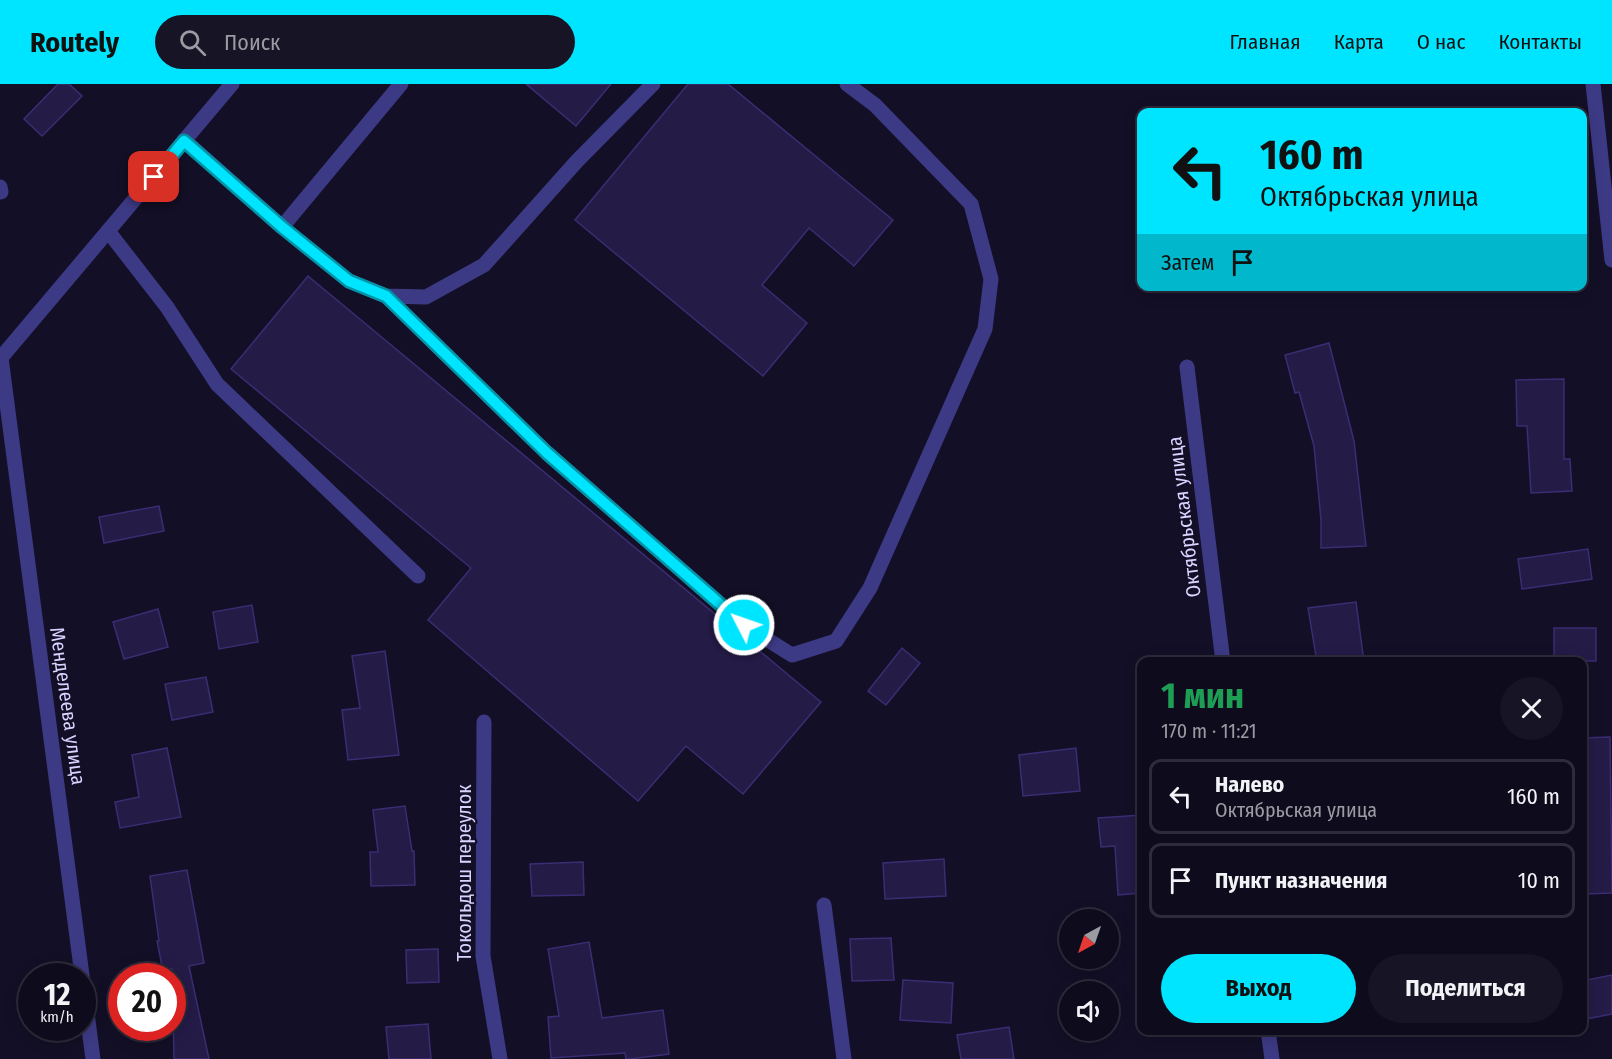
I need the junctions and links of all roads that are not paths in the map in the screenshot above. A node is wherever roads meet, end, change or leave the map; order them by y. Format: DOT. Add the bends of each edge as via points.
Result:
graph roads {
  1 [pos="232,84"];
  2 [pos="401,84"];
  3 [pos="653,84"];
  4 [pos="847,84"];
  5 [pos="1593,84"];
  6 [pos="184,141"];
  7 [pos="0,187"];
  8 [pos="1,192"];
  9 [pos="282,227"];
  10 [pos="108,231"];
  11 [pos="1612,260"];
  12 [pos="386,296"];
  13 [pos="1,358"];
  14 [pos="1187,367"];
  15 [pos="418,576"];
  16 [pos="1222,657"];
  17 [pos="484,722"];
  18 [pos="824,905"];
  19 [pos="1269,1035"];
  20 [pos="93,1059"];
  21 [pos="500,1059"];
  22 [pos="844,1059"];
  23 [pos="1272,1059"];
  1 -- 6 [label="street"];
  2 -- 9 [label="street"];
  3 -- 12 [label="street" via="577,160 484,265 426,297"];
  4 -- 12 [label="street" via="875,105 971,204 991,279 985,329 870,588 836,641 792,655 744,625 547,453"];
  5 -- 11 [label="street"];
  6 -- 9 [label="street"];
  6 -- 10 [label="street"];
  7 -- 8 [label="street"];
  9 -- 12 [label="street" via="349,281"];
  10 -- 13 [label="street"];
  10 -- 15 [label="street" via="167,307 217,384"];
  13 -- 20 [label="street, Менделеева улица"];
  14 -- 16 [label="street, Октябрьская улица"];
  17 -- 21 [label="street, Токольдош переулок" via="483,956"];
  18 -- 22 [label="street"];
  19 -- 23 [label="street"];
}
